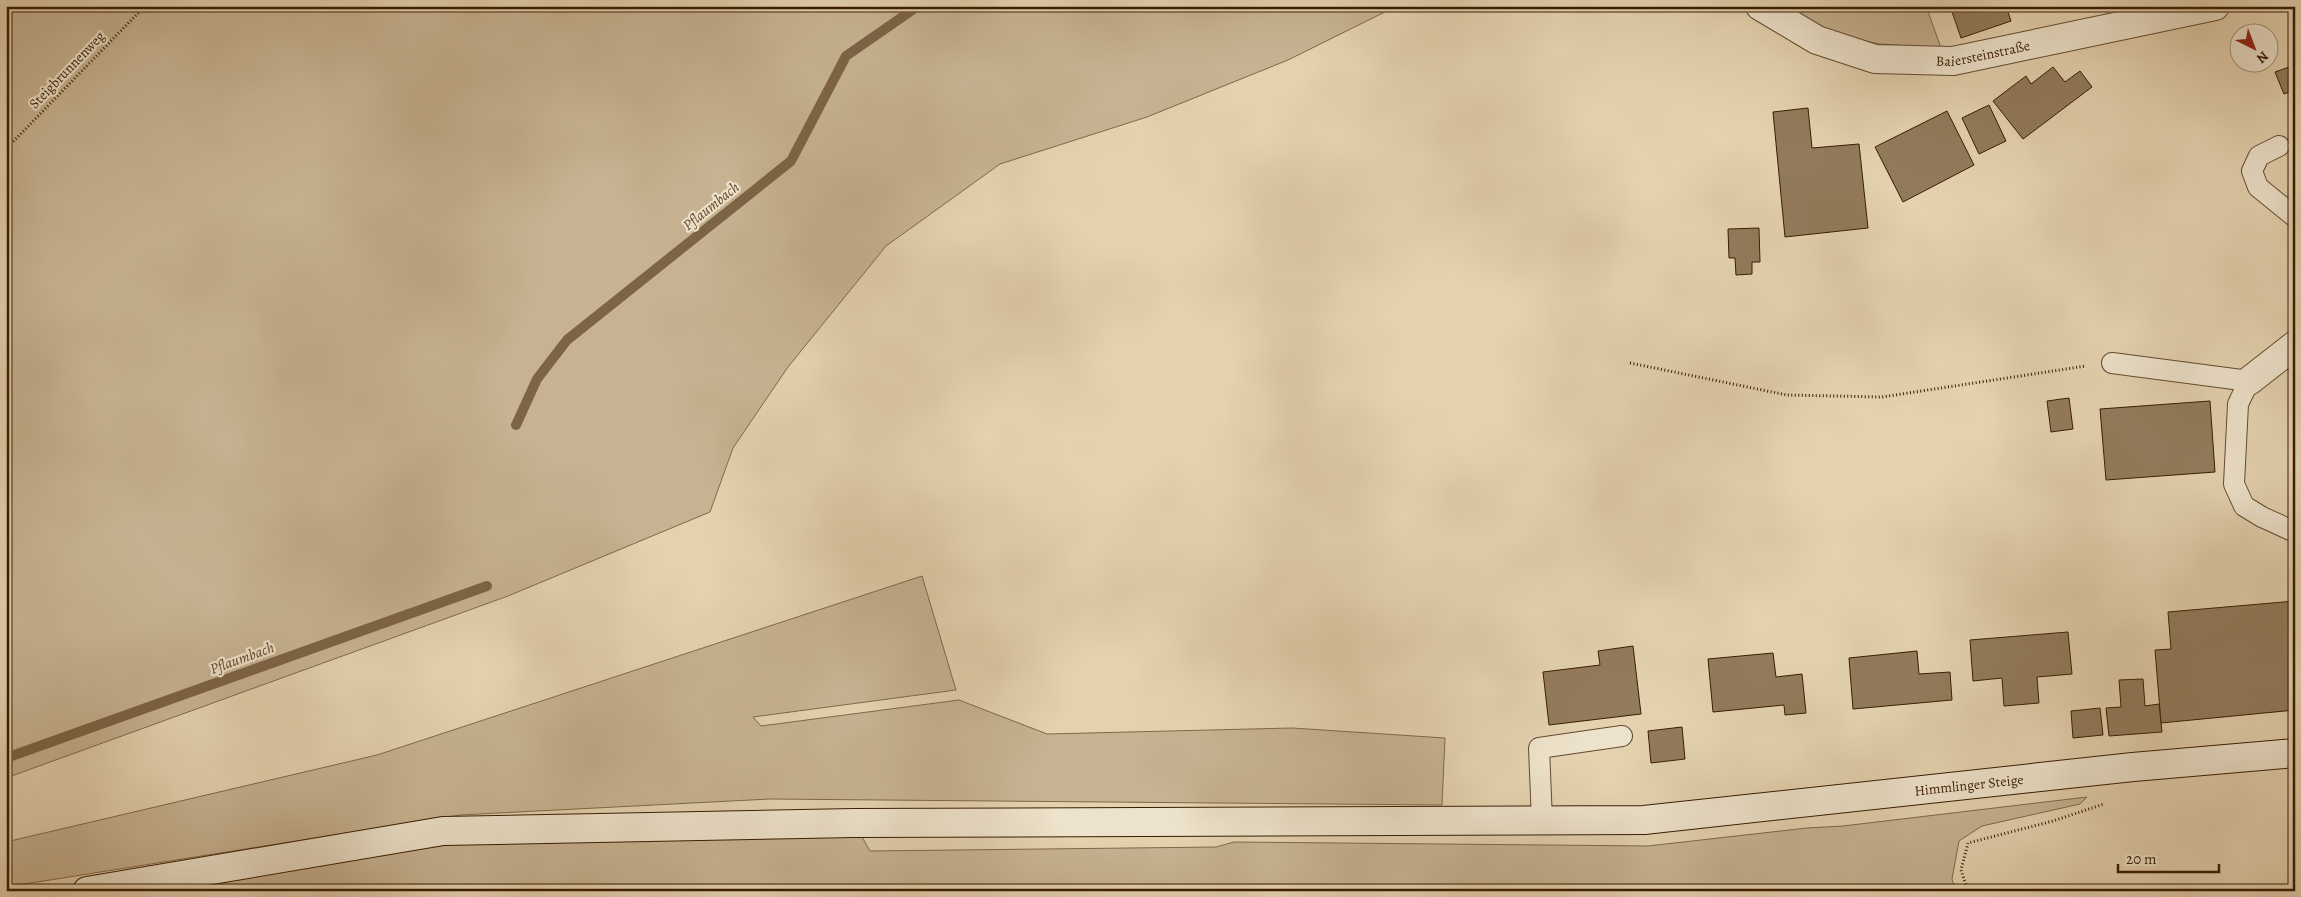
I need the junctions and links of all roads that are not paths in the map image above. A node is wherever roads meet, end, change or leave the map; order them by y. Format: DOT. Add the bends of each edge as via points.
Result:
graph roads {
  1 [pos="1760,6"];
  2 [pos="2215,6"];
  3 [pos="2279,146"];
  4 [pos="2295,217"];
  5 [pos="2295,344"];
  6 [pos="2112,363"];
  7 [pos="2250,381"];
  8 [pos="2295,532"];
  9 [pos="1622,736"];
  10 [pos="2295,753"];
  11 [pos="1542,821"];
  12 [pos="87,891"];
  1 -- 2 [label="main road, Baiersteinstraße" via="1816,40 1875,59 1953,61"];
  3 -- 4 [label="lane" via="2259,156 2252,171 2258,186"];
  5 -- 7 [label="main road"];
  6 -- 7 [label="lane"];
  7 -- 8 [label="lane" via="2238,404 2234,484 2244,506"];
  9 -- 11 [label="lane" via="1539,748"];
  10 -- 11 [label="main road, Himmlinger Steige" via="1644,820"];
  11 -- 12 [label="main road, Himmlinger Steige" via="854,823 444,831"];
}
